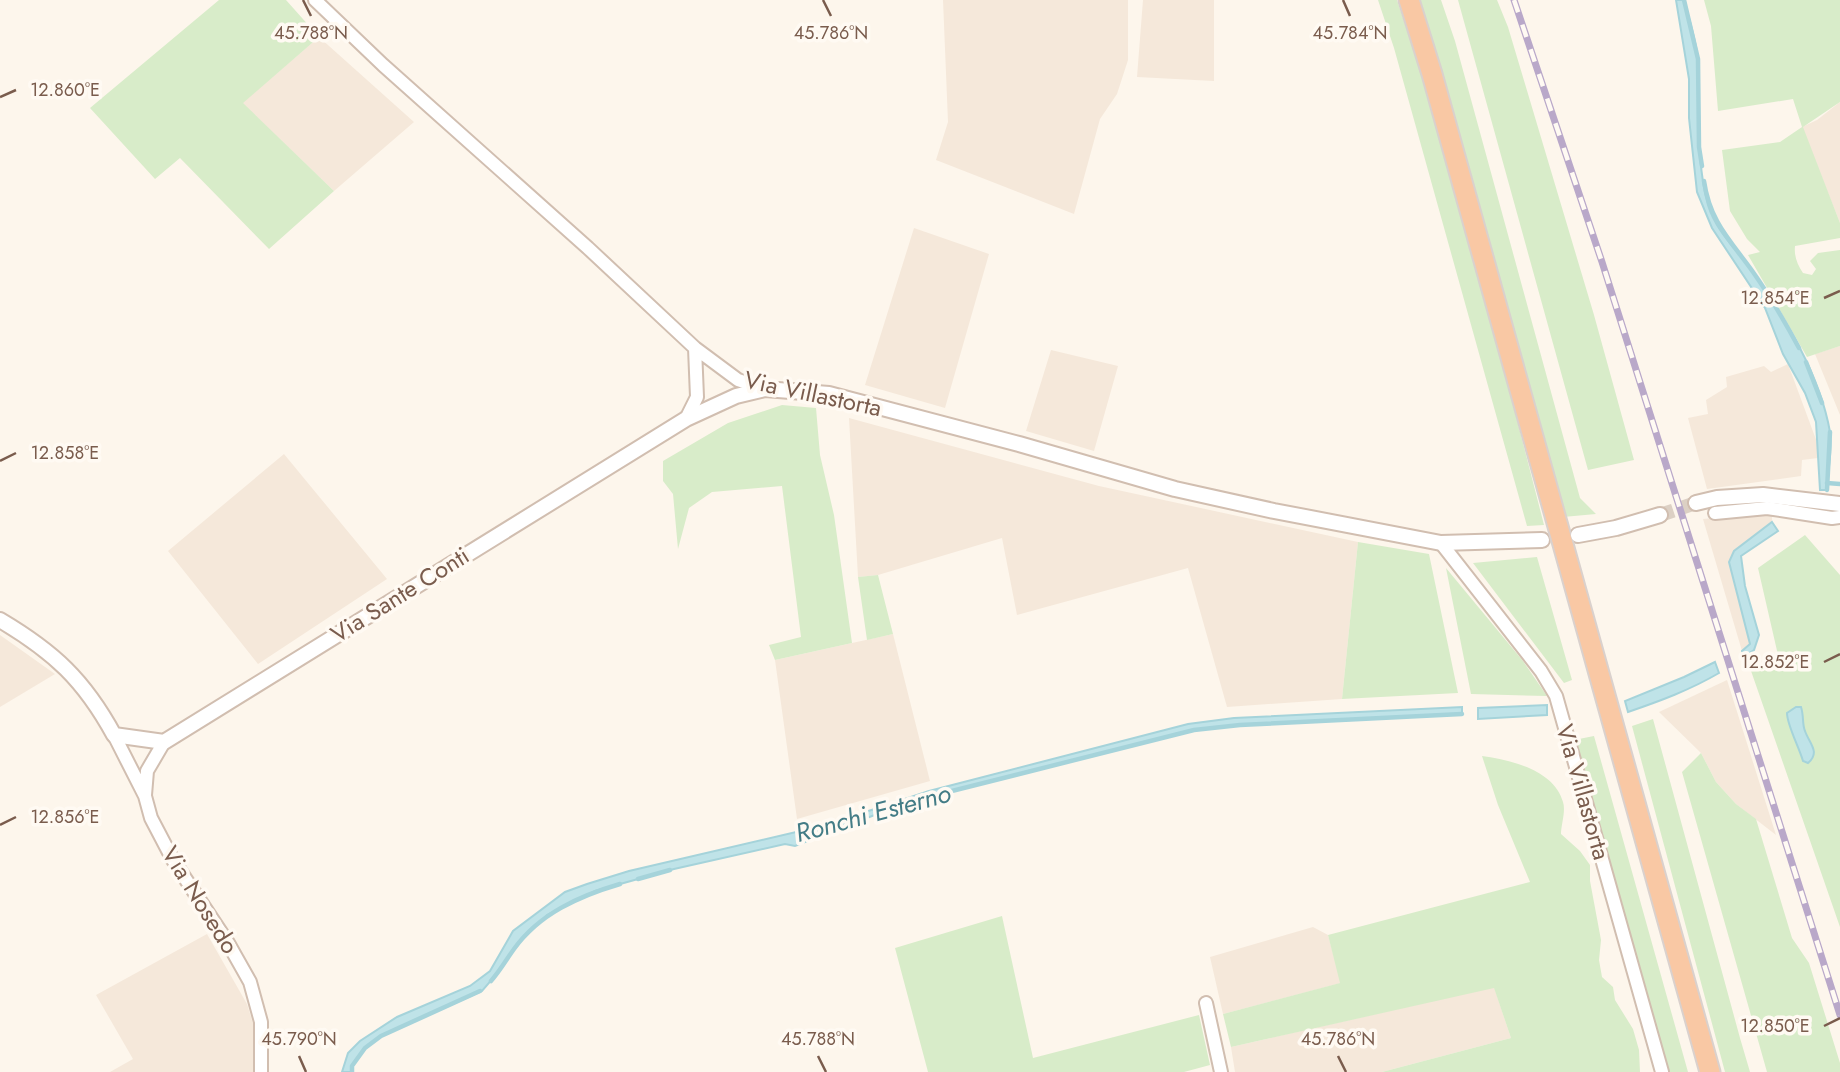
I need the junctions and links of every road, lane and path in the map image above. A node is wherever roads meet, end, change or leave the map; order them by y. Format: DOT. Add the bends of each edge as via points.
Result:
graph roads {
  1 [pos="315,0"];
  2 [pos="1409,0"];
  3 [pos="695,348"];
  4 [pos="765,389"];
  5 [pos="686,419"];
  6 [pos="1696,503"];
  7 [pos="1840,504"];
  8 [pos="1715,513"];
  9 [pos="1660,515"];
  10 [pos="1840,517"];
  11 [pos="1578,535"];
  12 [pos="1542,540"];
  13 [pos="1441,543"];
  14 [pos="0,620"];
  15 [pos="114,735"];
  16 [pos="164,742"];
  17 [pos="145,796"];
  18 [pos="1206,1003"];
  19 [pos="261,1072"];
  20 [pos="1221,1072"];
  21 [pos="1662,1072"];
  22 [pos="1710,1072"];
  1 -- 3 [label="street, Via Villastorta"];
  2 -- 22 [label="highway"];
  3 -- 4 [label="street, Via Villastorta" via="738,380"];
  3 -- 5 [label="street" via="697,397"];
  4 -- 5 [label="street, Via Sante Conti" via="736,396"];
  4 -- 13 [label="street, Via Villastorta" via="829,394 1175,489"];
  5 -- 16 [label="street, Via Sante Conti"];
  6 -- 7 [label="street" via="1763,495"];
  8 -- 10 [label="street" via="1767,508"];
  9 -- 11 [label="street"];
  12 -- 13 [label="street, Via Villastorta"];
  13 -- 21 [label="street, Via Villastorta" via="1556,696"];
  14 -- 15 [label="street, Via Nosedo" via="71,672"];
  15 -- 16 [label="street"];
  15 -- 17 [label="street, Via Nosedo"];
  16 -- 17 [label="street, Via Sante Conti" via="147,771"];
  17 -- 19 [label="street, Via Nosedo" via="173,860 250,982 261,1022"];
  18 -- 20 [label="street"];
}
